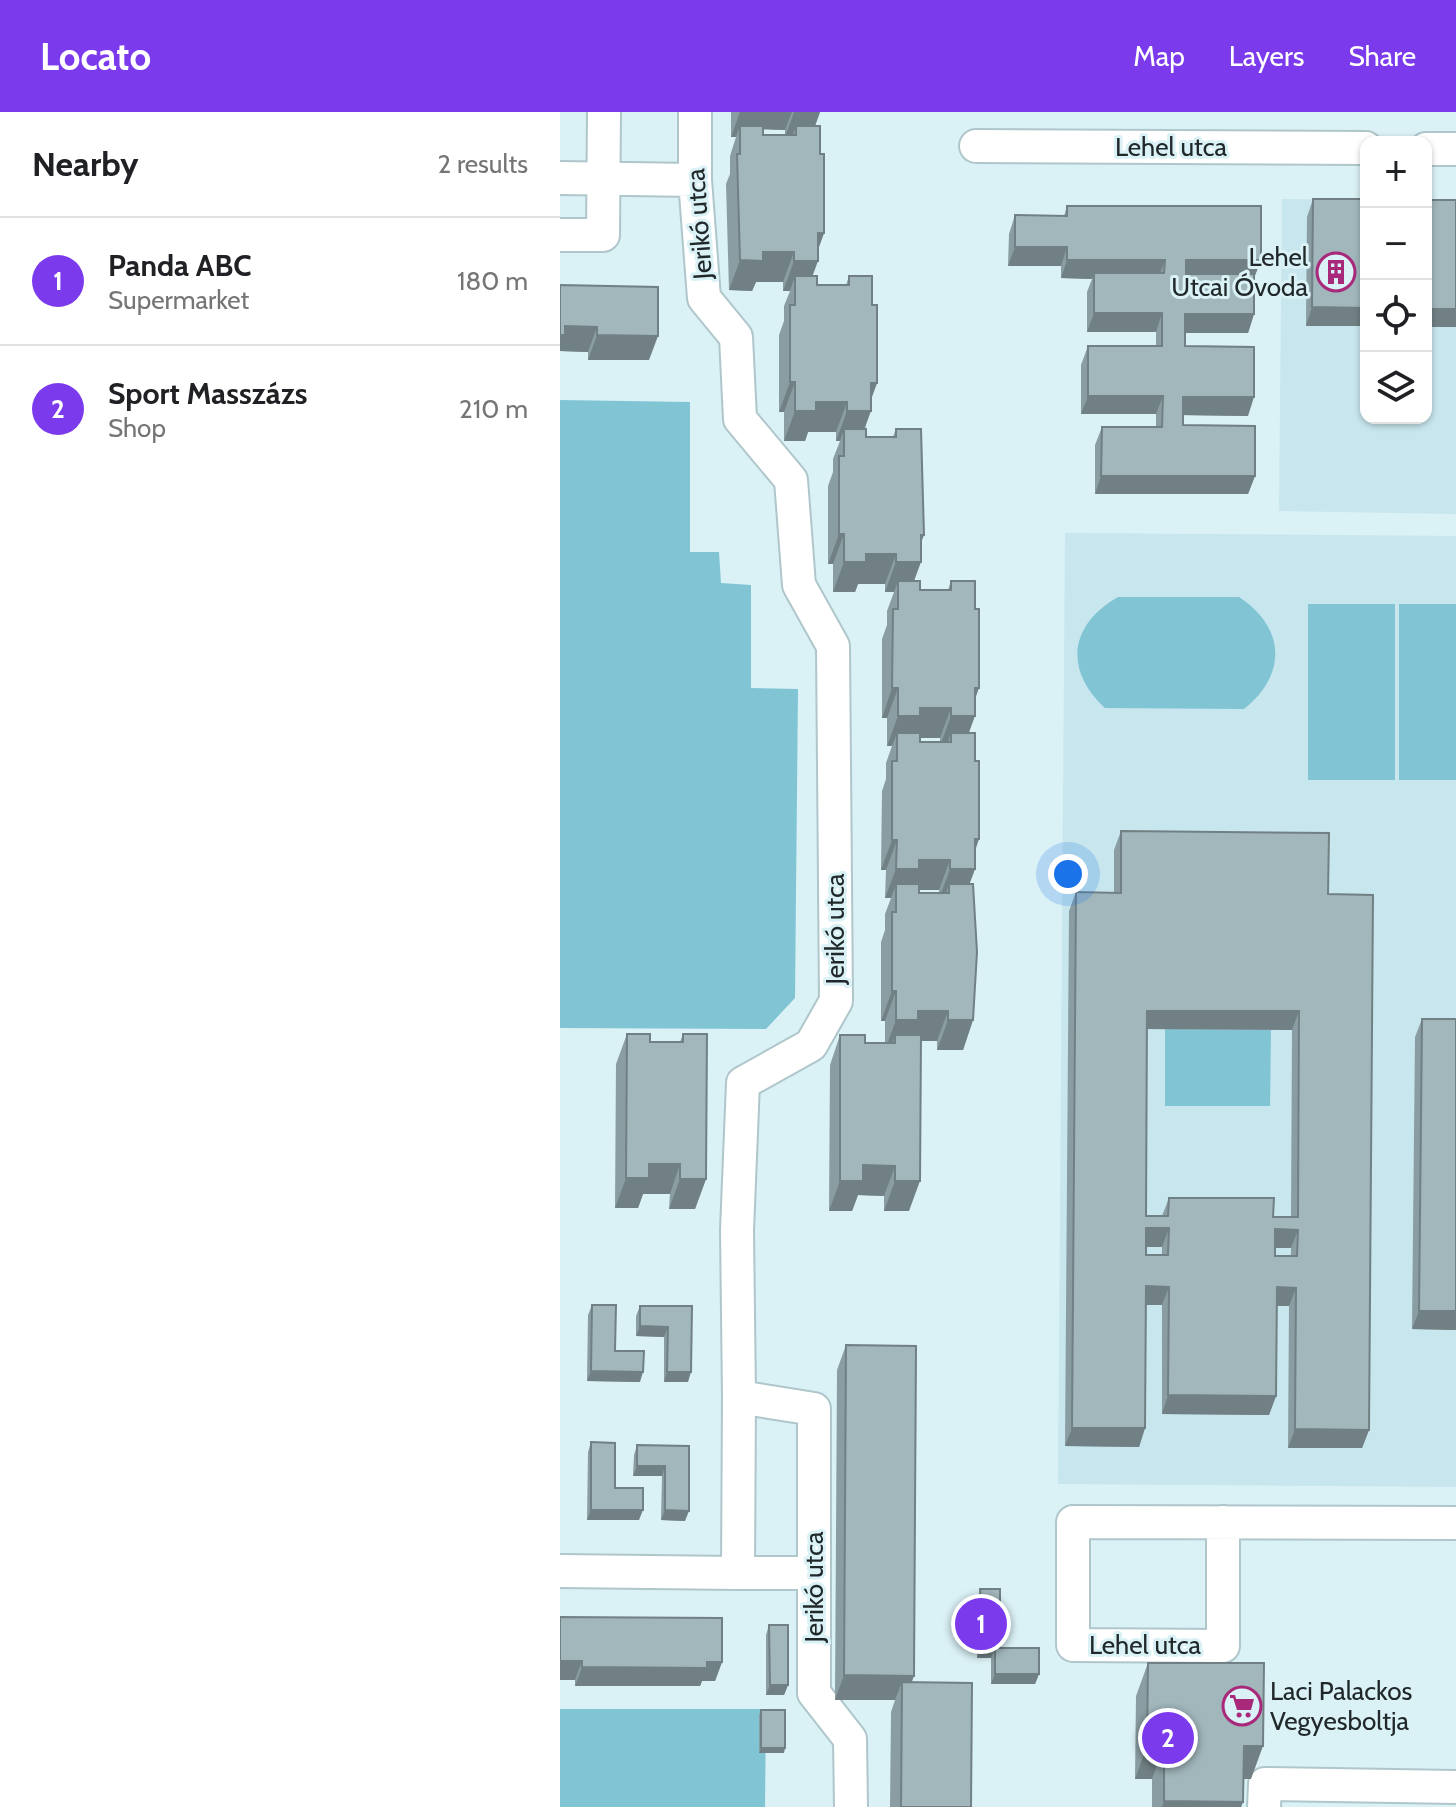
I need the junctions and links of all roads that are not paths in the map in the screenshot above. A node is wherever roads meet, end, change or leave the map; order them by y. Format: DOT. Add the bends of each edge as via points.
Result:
graph roads {
  1 [pos="604,112"];
  2 [pos="695,112"];
  3 [pos="976,146"];
  4 [pos="1360,148"];
  5 [pos="1432,149"];
  6 [pos="1456,149"];
  7 [pos="560,178"];
  8 [pos="604,179"];
  9 [pos="695,180"];
  10 [pos="560,235"];
  11 [pos="739,1397"];
  12 [pos="1223,1522"];
  13 [pos="1456,1523"];
  14 [pos="560,1571"];
  15 [pos="738,1573"];
  16 [pos="814,1573"];
  17 [pos="1456,1787"];
  18 [pos="1317,1796"];
  19 [pos="1379,1797"];
  20 [pos="851,1807"];
  21 [pos="1264,1807"];
  1 -- 8 [label="street"];
  2 -- 9 [label="street, Jerikó utca"];
  3 -- 4 [label="street, Lehel utca"];
  5 -- 6 [label="street"];
  7 -- 8 [label="street"];
  8 -- 9 [label="street"];
  8 -- 10 [label="street" via="603,235"];
  9 -- 11 [label="street, Jerikó utca" via="704,298 736,337 740,419 791,480 799,585 833,646 836,1001 811,1045 743,1083 737,1230"];
  11 -- 15 [label="street"];
  11 -- 16 [label="street, Jerikó utca" via="814,1409"];
  12 -- 12 [label="street, Lehel utca" via="1073,1522 1073,1645 1223,1646"];
  12 -- 13 [label="street, Lehel utca"];
  14 -- 15 [label="street"];
  15 -- 16 [label="street"];
  16 -- 20 [label="street, Jerikó utca" via="814,1693 850,1739"];
  17 -- 19 [label="street"];
  18 -- 19 [label="street"];
  18 -- 21 [label="street" via="1265,1784"];
}
